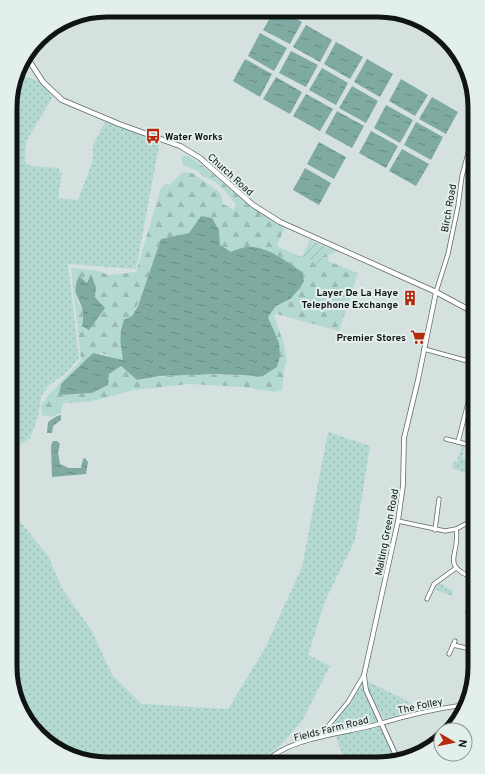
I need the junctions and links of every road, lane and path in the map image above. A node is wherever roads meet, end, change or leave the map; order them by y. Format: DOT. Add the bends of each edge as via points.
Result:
graph roads {
  1 [pos="29,61"];
  2 [pos="468,153"];
  3 [pos="436,292"];
  4 [pos="468,309"];
  5 [pos="424,349"];
  6 [pos="468,361"];
  7 [pos="468,403"];
  8 [pos="446,439"];
  9 [pos="458,442"];
  10 [pos="466,444"];
  11 [pos="439,499"];
  12 [pos="398,521"];
  13 [pos="468,523"];
  14 [pos="456,529"];
  15 [pos="435,530"];
  16 [pos="456,568"];
  17 [pos="468,576"];
  18 [pos="427,599"];
  19 [pos="455,641"];
  20 [pos="453,645"];
  21 [pos="468,648"];
  22 [pos="449,654"];
  23 [pos="364,675"];
  24 [pos="459,707"];
  25 [pos="382,723"];
  26 [pos="327,727"];
  27 [pos="333,734"];
  28 [pos="318,738"];
  29 [pos="396,755"];
  30 [pos="273,757"];
  1 -- 3 [label="main road, Church Road" via="43,82 62,100 180,146 200,158 253,205 280,222"];
  2 -- 3 [label="street, Birch Road" via="448,254"];
  3 -- 4 [label="main road, Church Road"];
  3 -- 5 [label="street, Malting Green Road"];
  5 -- 6 [label="street"];
  5 -- 12 [label="street, Malting Green Road" via="404,438 403,485"];
  7 -- 9 [label="street"];
  8 -- 9 [label="street"];
  9 -- 10 [label="street"];
  11 -- 15 [label="street"];
  12 -- 15 [label="street"];
  12 -- 23 [label="street, Malting Green Road"];
  13 -- 14 [label="street"];
  14 -- 15 [label="street"];
  14 -- 16 [label="street" via="453,560"];
  16 -- 17 [label="street"];
  16 -- 18 [label="street" via="434,584"];
  19 -- 20 [label="street"];
  20 -- 21 [label="street"];
  20 -- 22 [label="street"];
  23 -- 25 [label="street" via="366,690"];
  23 -- 26 [label="street, Malting Green Road" via="348,702"];
  24 -- 25 [label="street, The Folley" via="414,714"];
  25 -- 27 [label="street, Fields Farm Road"];
  25 -- 29 [label="street"];
  26 -- 27 [label="street"];
  26 -- 28 [label="street, Malting Green Road"];
  27 -- 28 [label="street, Fields Farm Road"];
  28 -- 30 [label="street, Fields Farm Road" via="292,746"];
}
